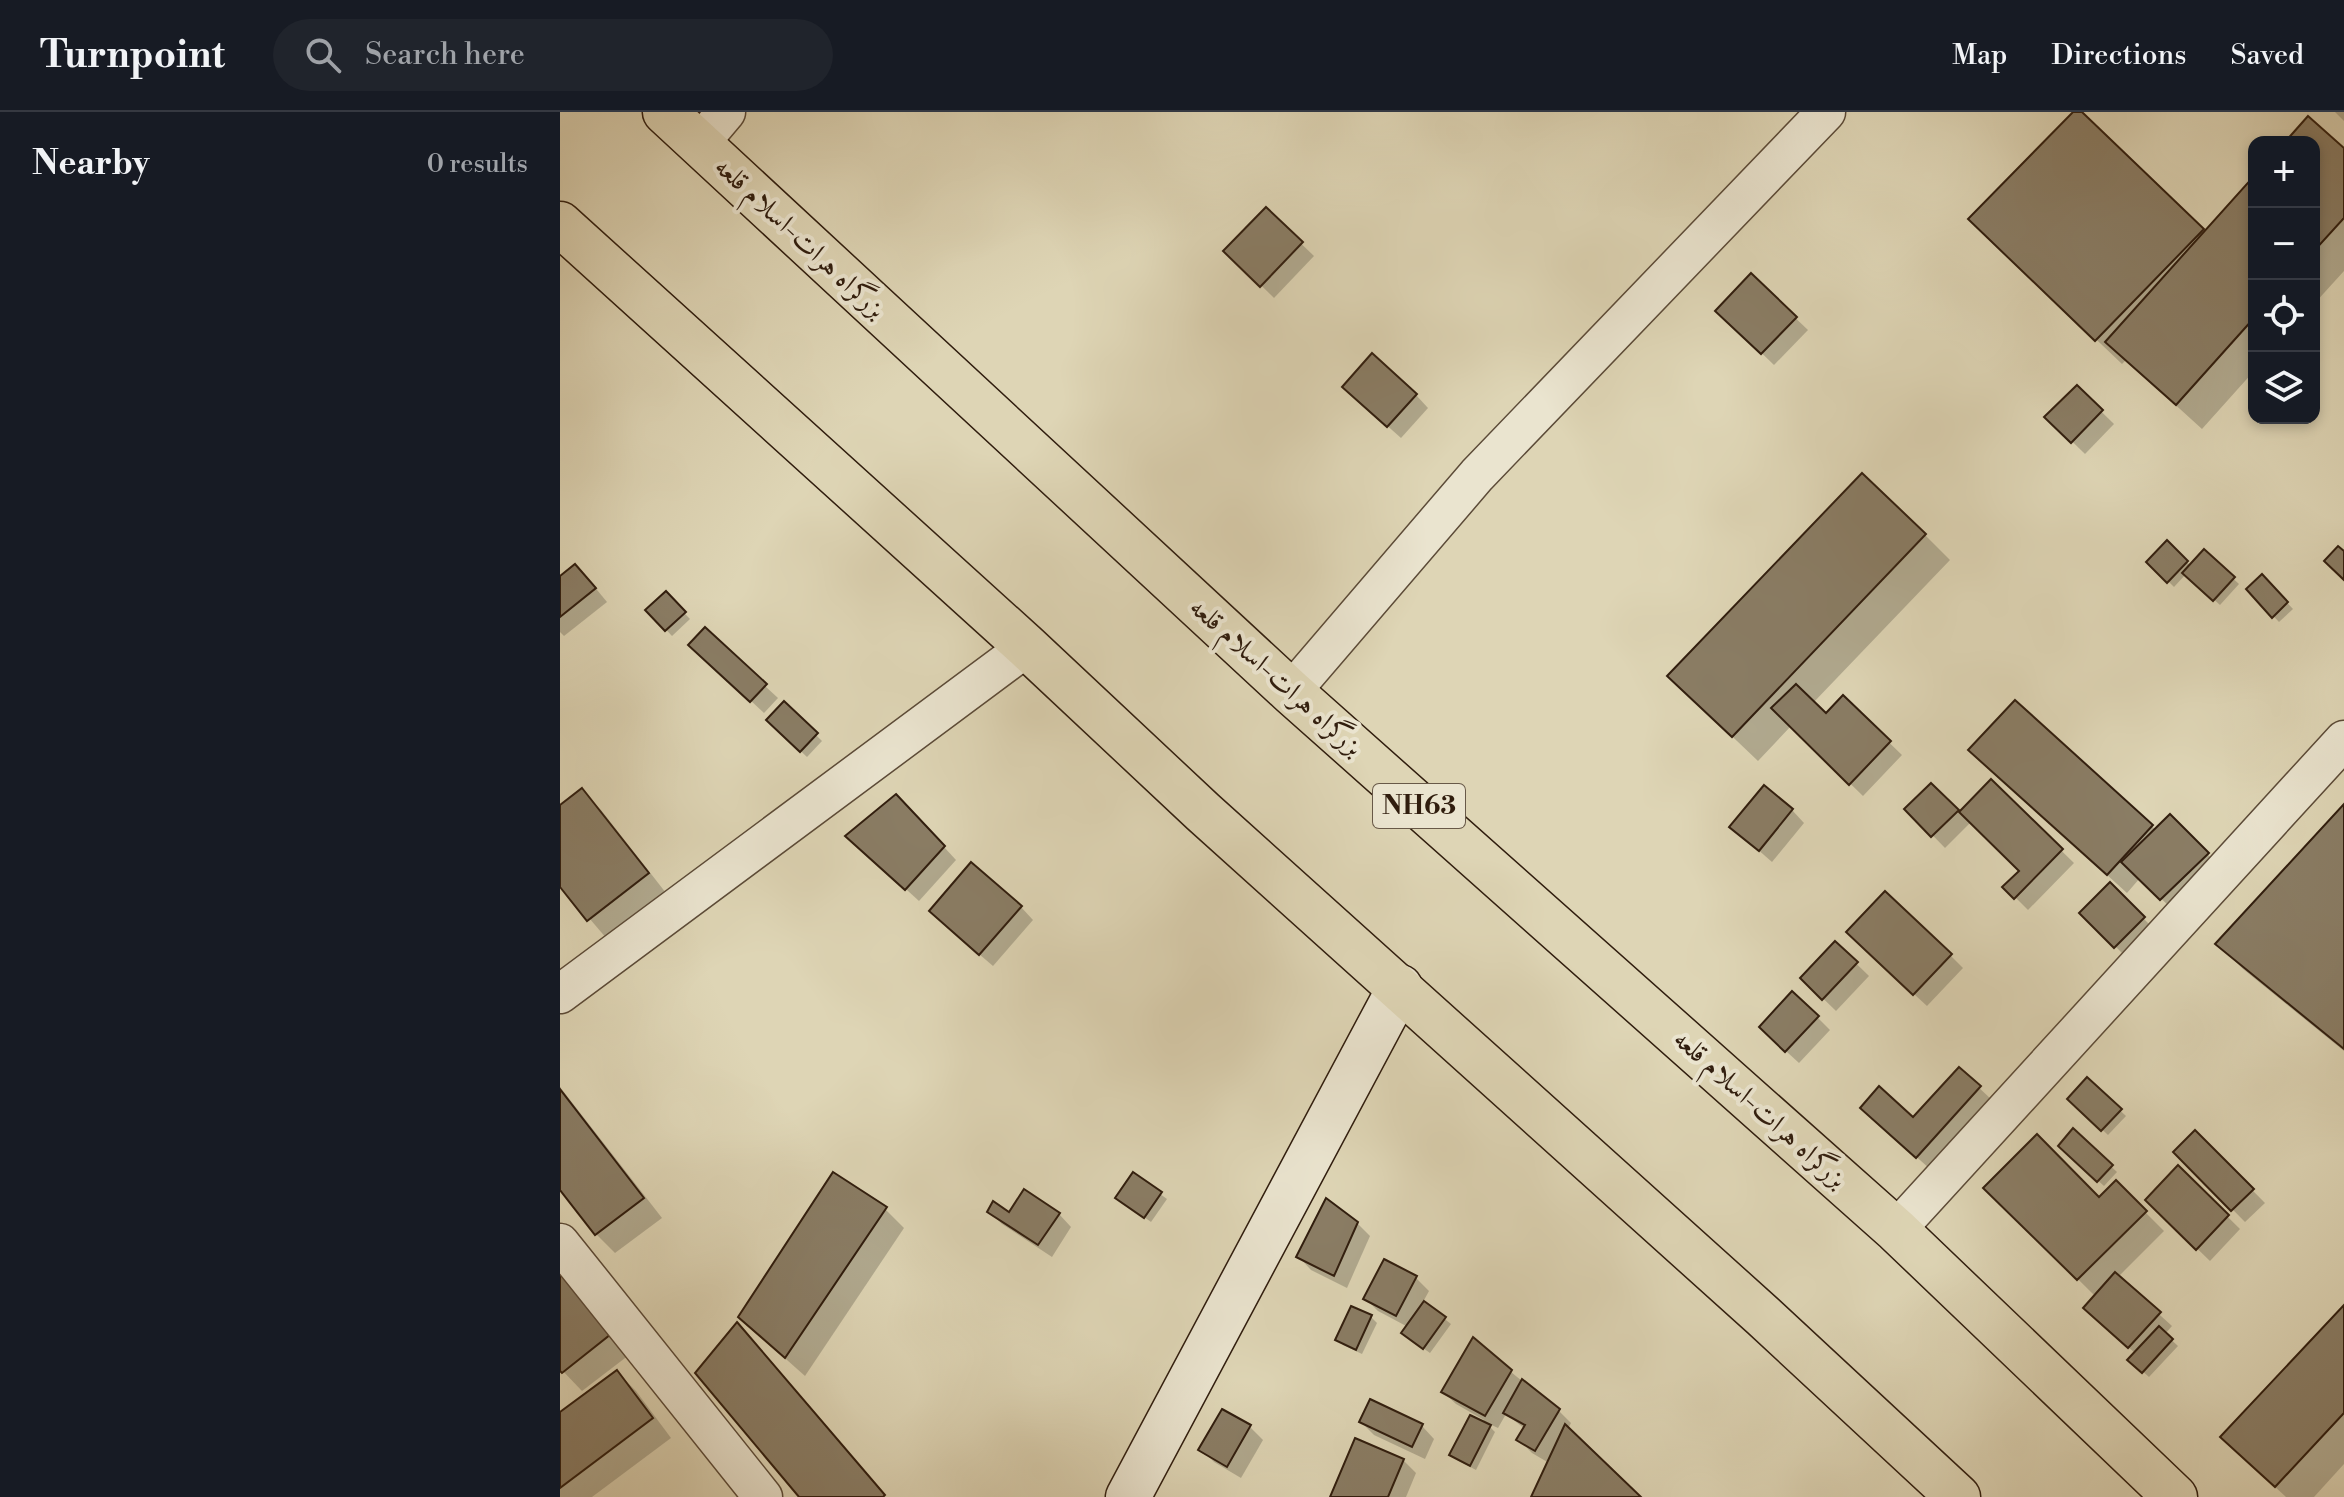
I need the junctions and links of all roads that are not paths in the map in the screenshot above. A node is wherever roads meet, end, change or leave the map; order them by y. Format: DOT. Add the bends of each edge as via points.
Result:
graph roads {
  1 [pos="665,112"];
  2 [pos="1826,112"];
  3 [pos="713,128"];
  4 [pos="560,224"];
  5 [pos="1027,647"];
  6 [pos="1291,692"];
  7 [pos="2344,740"];
  8 [pos="1400,987"];
  9 [pos="560,994"];
  10 [pos="1896,1230"];
  11 [pos="560,1243"];
  12 [pos="763,1497"];
  13 [pos="1128,1497"];
  14 [pos="1958,1497"];
  15 [pos="2175,1497"];
  1 -- 3 [label="highway, بزرگراه هرات-اسلام قلعه / NH63"];
  2 -- 6 [label="street" via="1477,475"];
  3 -- 6 [label="highway, بزرگراه هرات-اسلام قلعه / NH63"];
  4 -- 5 [label="highway"];
  5 -- 8 [label="highway"];
  5 -- 9 [label="street"];
  6 -- 10 [label="highway, بزرگراه هرات-اسلام قلعه / NH63"];
  7 -- 10 [label="street"];
  8 -- 13 [label="street"];
  8 -- 14 [label="highway"];
  10 -- 15 [label="highway, بزرگراه هرات-اسلام قلعه / NH63"];
  11 -- 12 [label="street"];
}
